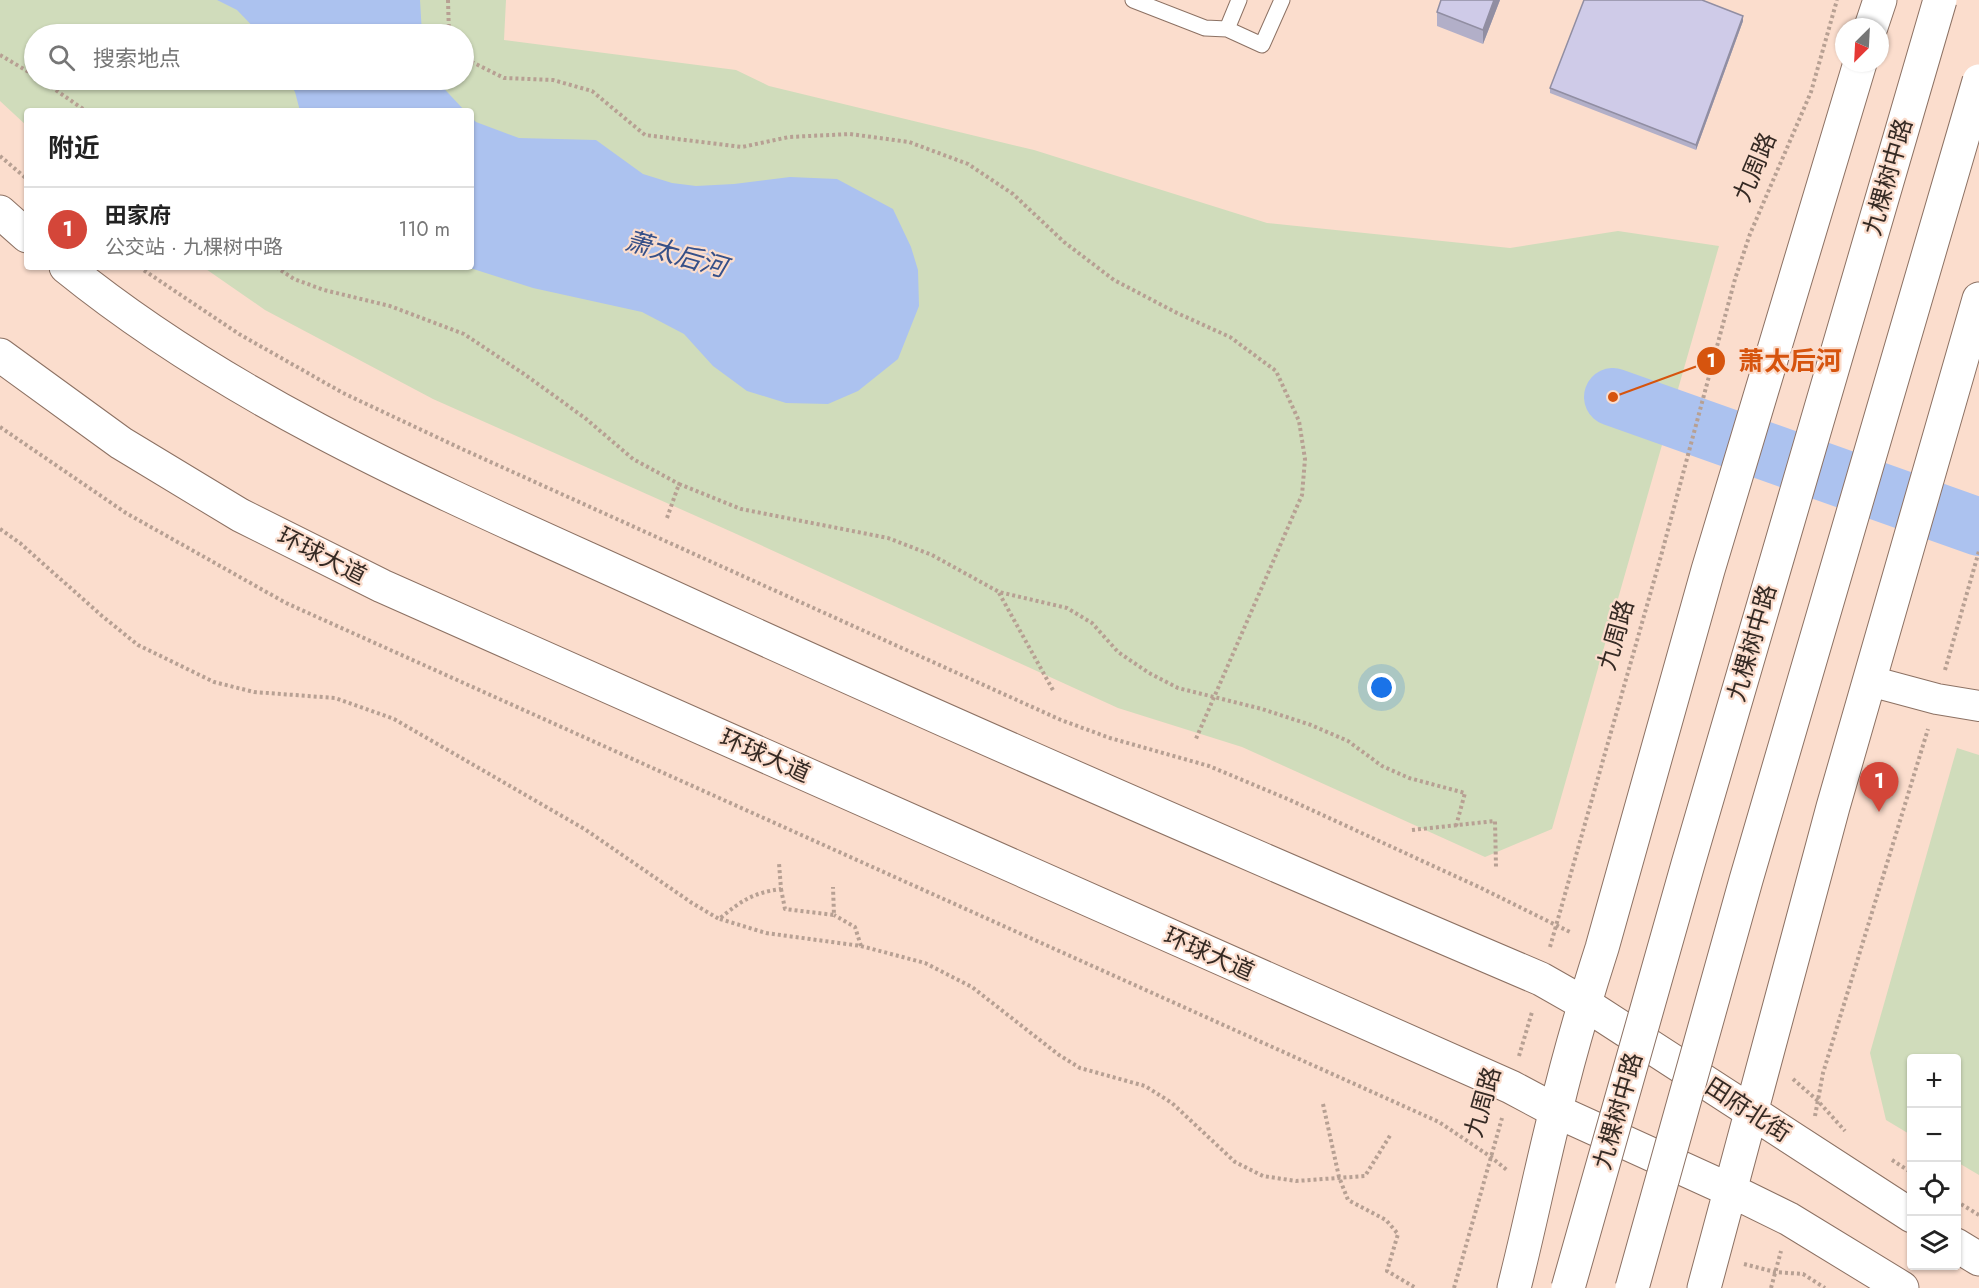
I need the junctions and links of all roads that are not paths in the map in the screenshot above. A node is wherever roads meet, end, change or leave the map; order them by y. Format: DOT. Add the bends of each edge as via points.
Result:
graph roads {
  1 [pos="1133,0"];
  2 [pos="1239,0"];
  3 [pos="1282,0"];
  4 [pos="1880,0"];
  5 [pos="1940,0"];
  6 [pos="1874,18"];
  7 [pos="1227,29"];
  8 [pos="1857,72"];
  9 [pos="1979,81"];
  10 [pos="0,212"];
  11 [pos="24,233"];
  12 [pos="70,270"];
  13 [pos="1978,302"];
  14 [pos="0,355"];
  15 [pos="1870,681"];
  16 [pos="1979,706"];
  17 [pos="1584,1004"];
  18 [pos="1556,1111"];
  19 [pos="1751,1113"];
  20 [pos="1732,1191"];
  21 [pos="1907,1213"];
  22 [pos="1961,1248"];
  23 [pos="1979,1259"];
  24 [pos="1514,1288"];
  25 [pos="1568,1288"];
  26 [pos="1632,1288"];
  27 [pos="1704,1288"];
  28 [pos="1902,1288"];
  1 -- 7 [label="lane" via="1205,28"];
  2 -- 7 [label="lane"];
  3 -- 7 [label="lane" via="1262,45"];
  4 -- 6 [label="main road"];
  5 -- 25 [label="main road, 九棵树中路, bridge"];
  8 -- 17 [label="main road" via="1708,570"];
  9 -- 26 [label="main road, bridge" via="1746,880"];
  10 -- 11 [label="main road"];
  12 -- 17 [label="main road" via="113,306 210,371 327,436 899,701 1541,979"];
  13 -- 15 [label="main road"];
  14 -- 18 [label="main road, 环球大道" via="121,443 240,515 382,586 1510,1087"];
  15 -- 16 [label="street"];
  15 -- 19 [label="main road"];
  17 -- 18 [label="main road"];
  17 -- 19 [label="main road, 田府北街"];
  18 -- 20 [label="main road"];
  18 -- 24 [label="main road"];
  19 -- 20 [label="main road"];
  19 -- 21 [label="main road, 田府北街"];
  20 -- 27 [label="main road"];
  20 -- 28 [label="main road" via="1789,1219"];
  22 -- 23 [label="main road"];
}
